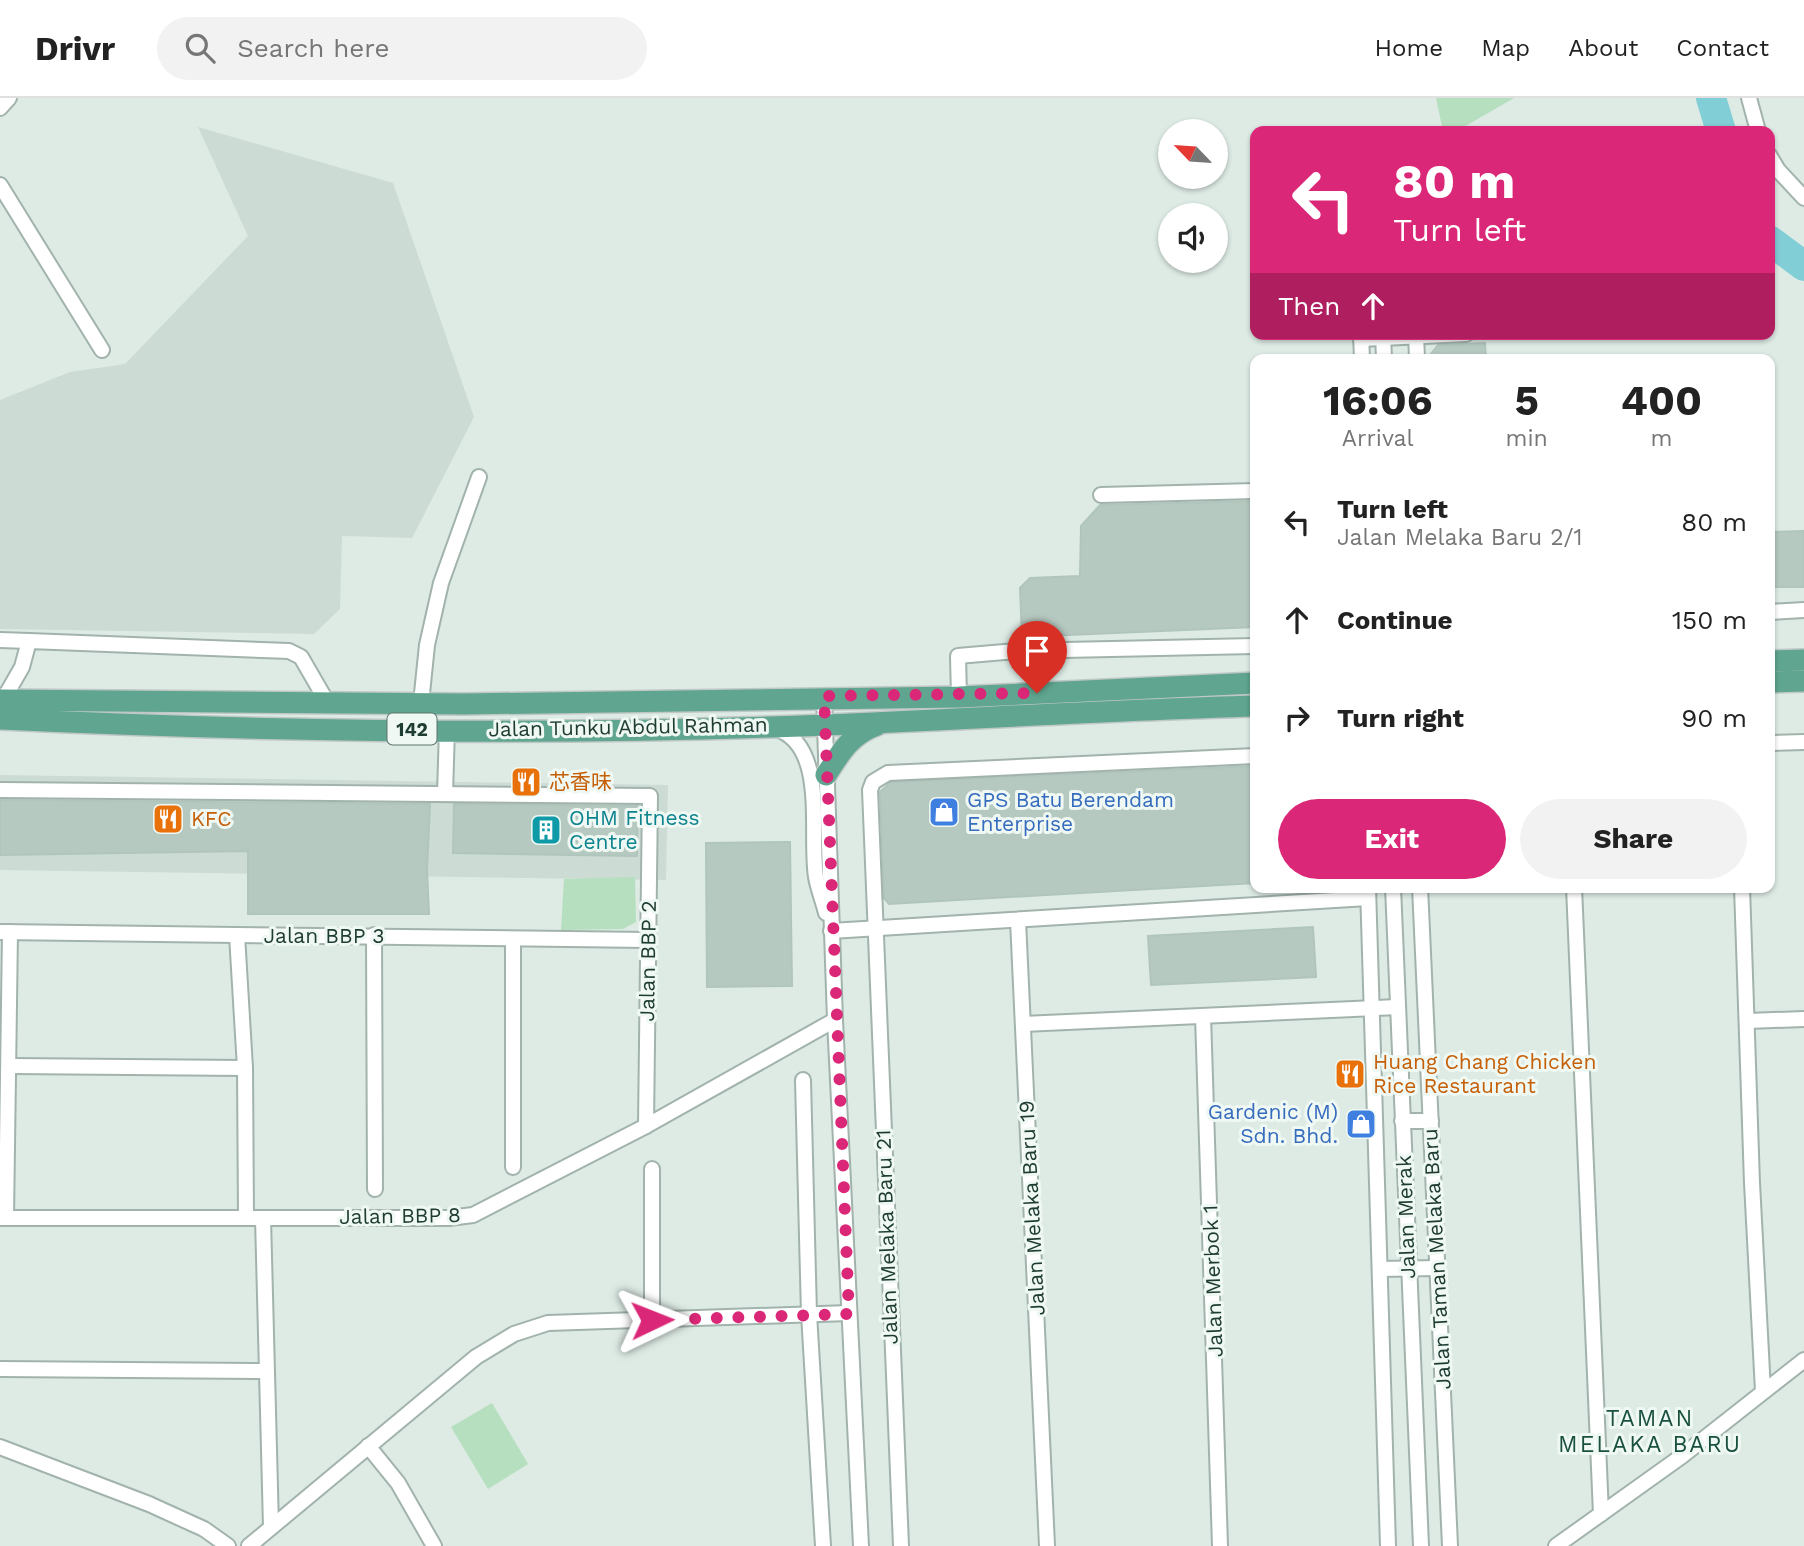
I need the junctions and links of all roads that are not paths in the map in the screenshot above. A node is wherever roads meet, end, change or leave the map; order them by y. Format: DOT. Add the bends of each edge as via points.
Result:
graph roads {
  1 [pos="9,98"];
  2 [pos="1749,98"];
  3 [pos="0,108"];
  4 [pos="1757,126"];
  5 [pos="1775,165"];
  6 [pos="0,185"];
  7 [pos="1804,198"];
  8 [pos="102,350"];
  9 [pos="479,477"];
  10 [pos="1250,491"];
  11 [pos="1101,495"];
  12 [pos="1804,610"];
  13 [pos="1775,612"];
  14 [pos="0,640"];
  15 [pos="29,641"];
  16 [pos="1250,646"];
  17 [pos="1804,660"];
  18 [pos="1775,661"];
  19 [pos="1804,681"];
  20 [pos="1775,682"];
  21 [pos="1250,683"];
  22 [pos="824,696"];
  23 [pos="959,696"];
  24 [pos="327,702"];
  25 [pos="421,703"];
  26 [pos="1,706"];
  27 [pos="1250,706"];
  28 [pos="892,720"];
  29 [pos="766,724"];
  30 [pos="824,725"];
  31 [pos="447,729"];
  32 [pos="1804,742"];
  33 [pos="1775,743"];
  34 [pos="1250,756"];
  35 [pos="826,775"];
  36 [pos="0,790"];
  37 [pos="445,794"];
  38 [pos="1368,893"];
  39 [pos="1393,893"];
  40 [pos="1420,893"];
  41 [pos="1574,893"];
  42 [pos="1742,893"];
  43 [pos="1018,920"];
  44 [pos="874,929"];
  45 [pos="831,931"];
  46 [pos="5,932"];
  47 [pos="237,935"];
  48 [pos="374,935"];
  49 [pos="513,939"];
  50 [pos="647,940"];
  51 [pos="1398,1007"];
  52 [pos="1371,1009"];
  53 [pos="1203,1016"];
  54 [pos="1804,1019"];
  55 [pos="835,1020"];
  56 [pos="1747,1021"];
  57 [pos="1023,1024"];
  58 [pos="10,1066"];
  59 [pos="245,1068"];
  60 [pos="803,1080"];
  61 [pos="1402,1121"];
  62 [pos="1431,1121"];
  63 [pos="646,1126"];
  64 [pos="513,1167"];
  65 [pos="652,1169"];
  66 [pos="375,1189"];
  67 [pos="3,1218"];
  68 [pos="246,1218"];
  69 [pos="263,1218"];
  70 [pos="1437,1268"];
  71 [pos="1380,1269"];
  72 [pos="1408,1269"];
  73 [pos="809,1314"];
  74 [pos="849,1314"];
  75 [pos="652,1320"];
  76 [pos="1804,1360"];
  77 [pos="0,1369"];
  78 [pos="266,1371"];
  79 [pos="1763,1391"];
  80 [pos="368,1446"];
  81 [pos="0,1447"];
  82 [pos="1601,1514"];
  83 [pos="271,1527"];
  84 [pos="228,1546"];
  85 [pos="249,1546"];
  86 [pos="434,1546"];
  87 [pos="823,1546"];
  88 [pos="862,1546"];
  89 [pos="901,1546"];
  90 [pos="1047,1546"];
  91 [pos="1220,1546"];
  92 [pos="1388,1546"];
  93 [pos="1421,1546"];
  94 [pos="1450,1546"];
  95 [pos="1556,1546"];
  1 -- 3 [label="street"];
  2 -- 4 [label="street"];
  5 -- 7 [label="street"];
  6 -- 8 [label="street"];
  9 -- 25 [label="street" via="441,583 427,645"];
  10 -- 11 [label="street"];
  12 -- 13 [label="street"];
  14 -- 15 [label="street"];
  15 -- 24 [label="street" via="289,650 301,657"];
  15 -- 26 [label="street" via="22,667"];
  16 -- 23 [label="street" via="958,656"];
  17 -- 18 [label="main road"];
  19 -- 20 [label="main road"];
  21 -- 23 [label="main road, Jalan Tunku Abdul Rahman / 142"];
  22 -- 23 [label="main road, Jalan Tunku Abdul Rahman / 142"];
  22 -- 25 [label="main road, Jalan Tunku Abdul Rahman / 142"];
  22 -- 30 [label="street"];
  24 -- 25 [label="main road, Jalan Tunku Abdul Rahman / 142"];
  24 -- 26 [label="main road, Jalan Tunku Abdul Rahman / 142"];
  26 -- 31 [label="main road, Jalan Tunku Abdul Rahman / 142" via="118,724"];
  27 -- 28 [label="main road, Jalan Tunku Abdul Rahman / 142"];
  28 -- 30 [label="main road, Jalan Tunku Abdul Rahman / 142"];
  28 -- 35 [label="main road" via="858,733"];
  29 -- 30 [label="main road, Jalan Tunku Abdul Rahman / 142"];
  29 -- 31 [label="main road, Jalan Tunku Abdul Rahman / 142"];
  29 -- 45 [label="street" via="795,739 808,763 816,877"];
  30 -- 35 [label="street"];
  31 -- 37 [label="street"];
  32 -- 33 [label="street"];
  34 -- 44 [label="street, Jalan Melaka Baru 21" via="879,776 870,790"];
  35 -- 45 [label="street"];
  36 -- 37 [label="street"];
  37 -- 50 [label="street, Jalan BBP 2" via="650,796"];
  38 -- 43 [label="street"];
  38 -- 52 [label="street, Jalan Merak"];
  39 -- 51 [label="street, Jalan Merak"];
  40 -- 62 [label="street, Jalan Taman Melaka Baru"];
  41 -- 82 [label="street"];
  42 -- 56 [label="street"];
  43 -- 44 [label="street"];
  43 -- 57 [label="street, Jalan Melaka Baru 19"];
  44 -- 45 [label="street"];
  44 -- 89 [label="street, Jalan Melaka Baru 21"];
  45 -- 55 [label="street"];
  46 -- 47 [label="street, Jalan BBP 3"];
  46 -- 58 [label="street"];
  47 -- 48 [label="street, Jalan BBP 3"];
  47 -- 59 [label="street"];
  48 -- 49 [label="street, Jalan BBP 3"];
  48 -- 66 [label="street"];
  49 -- 50 [label="street, Jalan BBP 3"];
  49 -- 64 [label="street"];
  50 -- 63 [label="street, Jalan BBP 2"];
  51 -- 52 [label="street"];
  51 -- 61 [label="street, Jalan Merak"];
  52 -- 53 [label="street"];
  52 -- 71 [label="street, Jalan Merak"];
  53 -- 57 [label="street"];
  53 -- 91 [label="street, Jalan Merbok 1"];
  54 -- 56 [label="street"];
  55 -- 63 [label="street, Jalan BBP 8"];
  55 -- 74 [label="street"];
  56 -- 79 [label="street"];
  57 -- 90 [label="street, Jalan Melaka Baru 19"];
  58 -- 59 [label="street"];
  58 -- 67 [label="street"];
  59 -- 68 [label="street"];
  60 -- 73 [label="street"];
  61 -- 62 [label="street"];
  61 -- 72 [label="street, Jalan Merak"];
  62 -- 70 [label="street, Jalan Taman Melaka Baru"];
  63 -- 69 [label="street, Jalan BBP 8" via="473,1215"];
  65 -- 75 [label="street"];
  67 -- 68 [label="street, Jalan BBP 8"];
  68 -- 69 [label="street, Jalan BBP 8"];
  69 -- 78 [label="street"];
  70 -- 72 [label="street"];
  70 -- 94 [label="street, Jalan Taman Melaka Baru"];
  71 -- 72 [label="street"];
  71 -- 92 [label="street, Jalan Merak"];
  72 -- 93 [label="street, Jalan Merak"];
  73 -- 74 [label="street"];
  73 -- 75 [label="street"];
  73 -- 87 [label="street"];
  74 -- 88 [label="street"];
  75 -- 80 [label="street" via="548,1323 514,1334 476,1357"];
  76 -- 79 [label="street"];
  77 -- 78 [label="street"];
  78 -- 83 [label="street"];
  79 -- 82 [label="street"];
  80 -- 83 [label="street"];
  80 -- 86 [label="street" via="398,1483"];
  81 -- 84 [label="street" via="149,1504 204,1529"];
  82 -- 95 [label="street"];
  83 -- 85 [label="street"];
}
